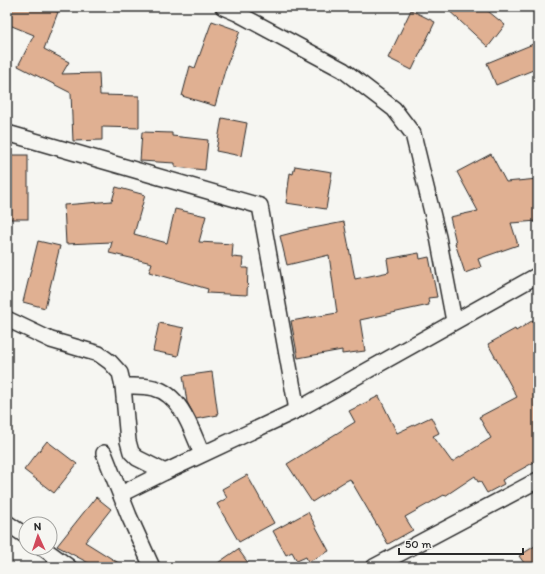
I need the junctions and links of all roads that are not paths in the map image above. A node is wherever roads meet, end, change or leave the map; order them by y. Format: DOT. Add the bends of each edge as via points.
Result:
graph roads {
  1 [pos="223,7"];
  2 [pos="7,133"];
  3 [pos="538,275"];
  4 [pos="7,319"];
  5 [pos="454,321"];
  6 [pos="123,386"];
  7 [pos="297,410"];
  8 [pos="104,453"];
  9 [pos="202,454"];
  10 [pos="165,472"];
  11 [pos="538,480"];
  12 [pos="121,494"];
  13 [pos="7,523"];
  14 [pos="18,531"];
  15 [pos="54,556"];
  16 [pos="69,567"];
  17 [pos="152,567"];
  18 [pos="374,567"];
  1 -- 5 [label="street" via="343,70 394,109 413,134 438,237"];
  2 -- 7 [label="street" via="260,206"];
  3 -- 5 [label="street"];
  4 -- 6 [label="street" via="51,340 99,354 120,373"];
  5 -- 7 [label="street"];
  6 -- 9 [label="street" via="155,388 170,395 179,406"];
  6 -- 10 [label="street" via="131,452 136,458"];
  7 -- 9 [label="street"];
  8 -- 12 [label="street"];
  9 -- 10 [label="street"];
  10 -- 12 [label="street"];
  11 -- 18 [label="street"];
  12 -- 17 [label="street"];
  13 -- 14 [label="street"];
  15 -- 16 [label="street"];
}
